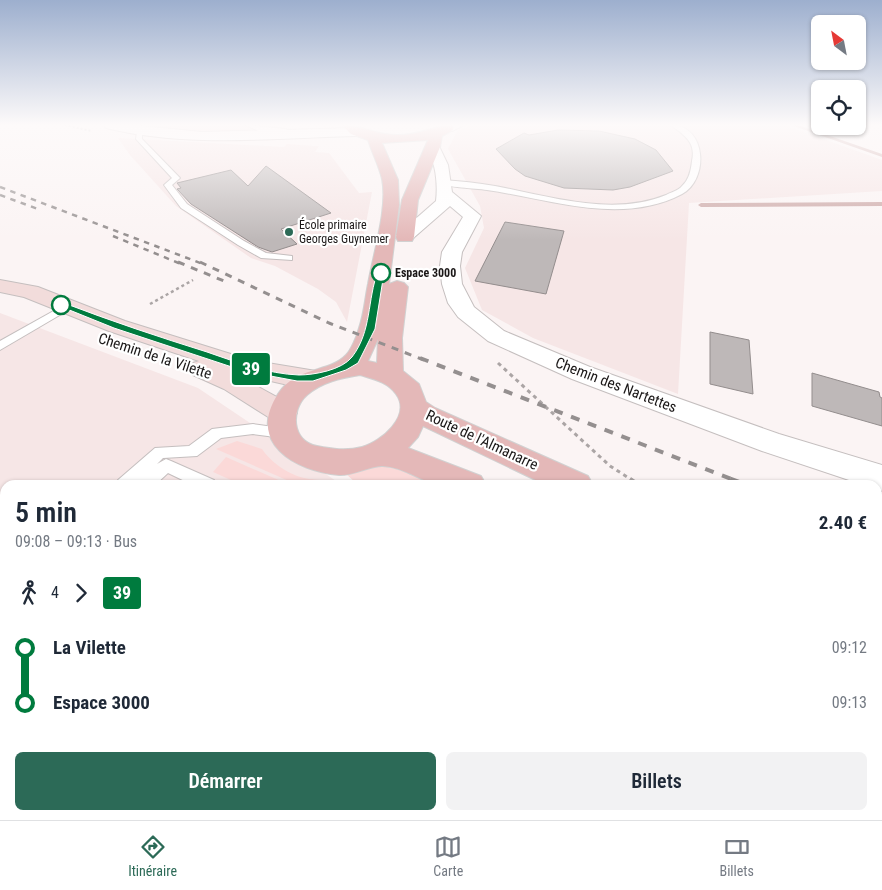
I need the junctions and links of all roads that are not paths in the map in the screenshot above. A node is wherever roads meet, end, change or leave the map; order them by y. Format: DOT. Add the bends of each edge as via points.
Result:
graph roads {
  1 [pos="162,163"];
  2 [pos="379,163"];
  3 [pos="429,163"];
  4 [pos="441,163"];
  5 [pos="696,163"];
  6 [pos="442,195"];
  7 [pos="405,236"];
  8 [pos="289,258"];
  9 [pos="0,286"];
  10 [pos="0,290"];
  11 [pos="56,313"];
  12 [pos="0,346"];
  13 [pos="342,368"];
  14 [pos="390,374"];
  15 [pos="313,378"];
  16 [pos="415,408"];
  17 [pos="283,423"];
  18 [pos="382,454"];
  19 [pos="170,459"];
  20 [pos="882,478"];
  21 [pos="129,480"];
  22 [pos="149,480"];
  23 [pos="201,480"];
  24 [pos="458,480"];
  25 [pos="566,480"];
  1 -- 8 [label="lane" via="176,178 168,185 184,206 264,256"];
  2 -- 13 [label="main road" via="390,180 391,205 371,329 355,361"];
  3 -- 7 [label="main road" via="410,200"];
  4 -- 6 [label="street"];
  5 -- 6 [label="lane" via="686,188 654,202 601,207 555,202 504,190"];
  6 -- 7 [label="street"];
  6 -- 20 [label="street, Chemin des Nartettes" via="450,208 466,211 471,219 454,246 450,266 454,294 476,322 496,336 581,373 772,444"];
  7 -- 14 [label="main road" via="390,338"];
  9 -- 11 [label="main road, Chemin de la Vilette" via="30,292"];
  10 -- 11 [label="main road, Chemin de la Vilette" via="35,314"];
  11 -- 12 [label="lane"];
  11 -- 15 [label="main road, Chemin de la Vilette" via="117,326 248,368"];
  11 -- 17 [label="main road, Chemin de la Vilette" via="130,351 213,373"];
  13 -- 14 [label="main road" via="376,369"];
  13 -- 15 [label="main road"];
  14 -- 16 [label="main road" via="408,388"];
  15 -- 17 [label="main road" via="289,399"];
  16 -- 18 [label="main road" via="407,432"];
  16 -- 25 [label="main road, Route de l'Almanarre"];
  17 -- 18 [label="main road" via="291,445 304,456 322,462 342,464"];
  17 -- 19 [label="lane" via="217,433 192,452"];
  18 -- 24 [label="main road" via="415,462"];
  19 -- 21 [label="lane" via="160,452"];
  19 -- 22 [label="lane"];
  19 -- 23 [label="lane"];
}
